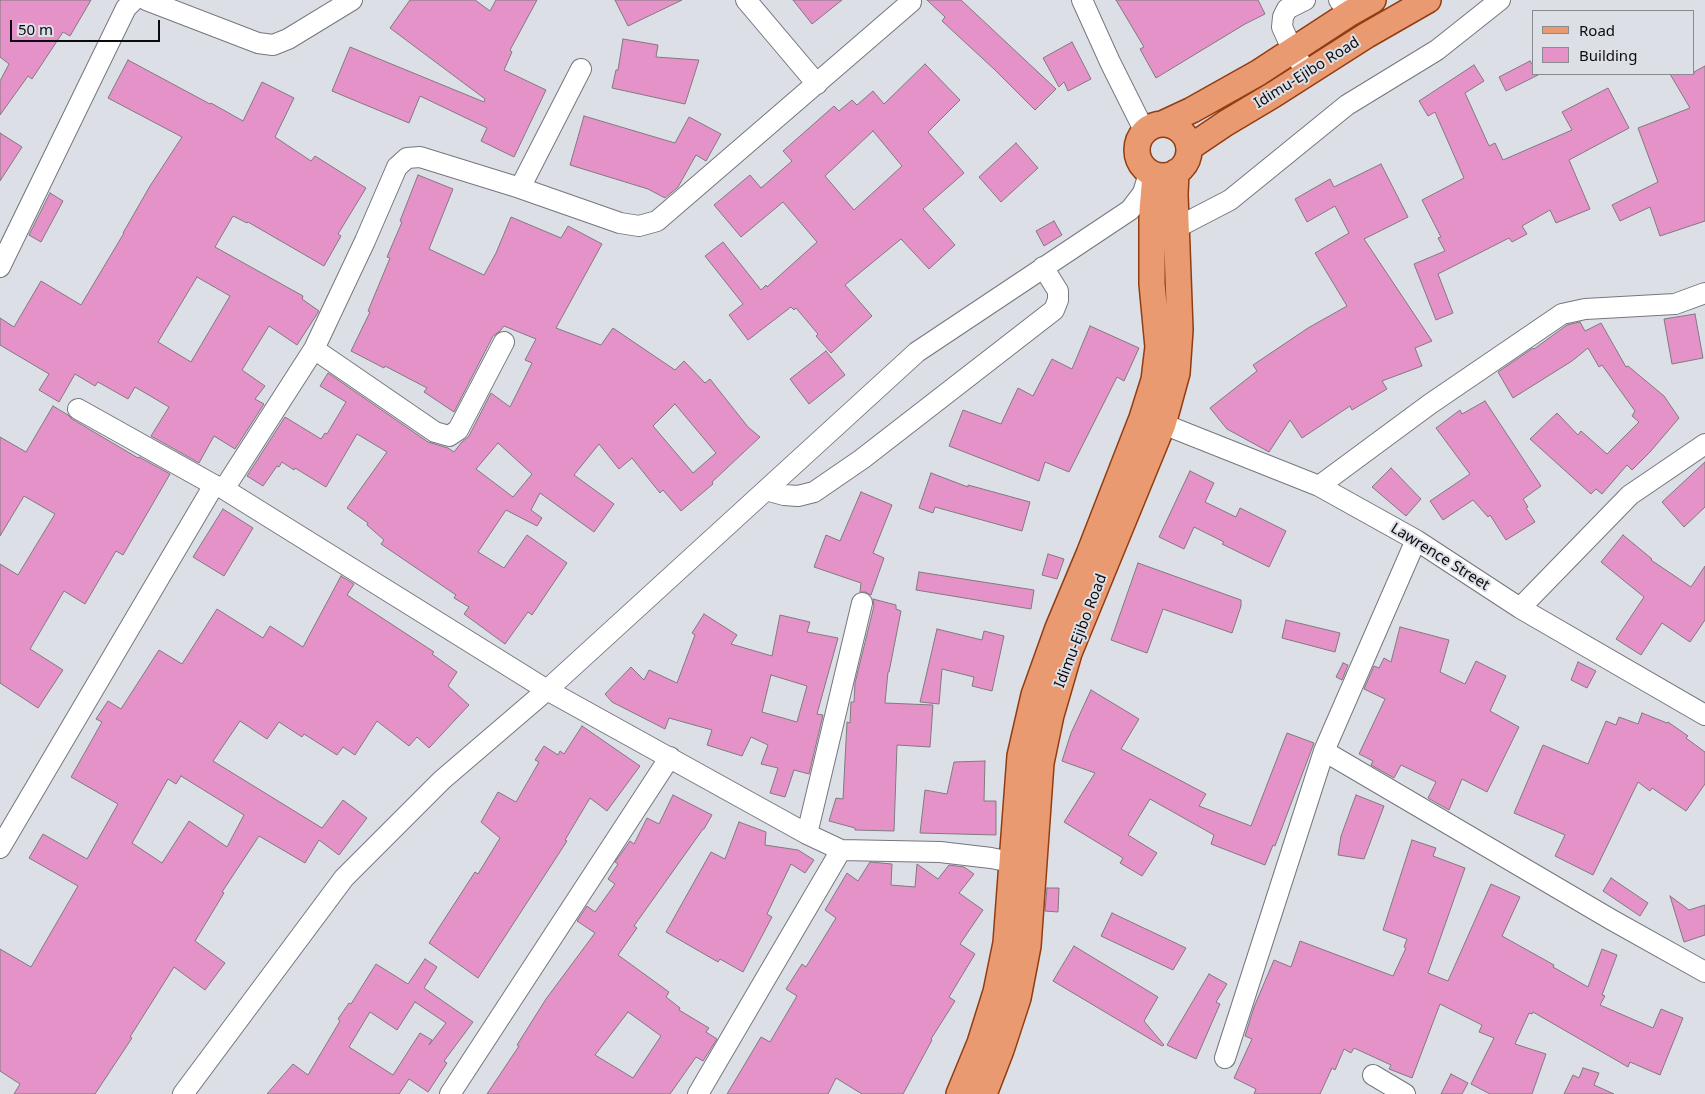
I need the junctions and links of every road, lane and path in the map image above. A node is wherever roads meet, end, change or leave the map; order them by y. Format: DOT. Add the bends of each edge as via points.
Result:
graph roads {
  1 [pos="134,0"];
  2 [pos="146,0"];
  3 [pos="352,0"];
  4 [pos="746,0"];
  5 [pos="1082,0"];
  6 [pos="1305,0"];
  7 [pos="1373,0"];
  8 [pos="1428,0"];
  9 [pos="1500,0"];
  10 [pos="911,2"];
  11 [pos="1344,6"];
  12 [pos="1293,51"];
  13 [pos="581,69"];
  14 [pos="1307,73"];
  15 [pos="816,84"];
  16 [pos="1153,128"];
  17 [pos="1189,148"];
  18 [pos="1160,173"];
  19 [pos="520,188"];
  20 [pos="1176,228"];
  21 [pos="0,267"];
  22 [pos="1043,267"];
  23 [pos="1705,293"];
  24 [pos="504,342"];
  25 [pos="314,349"];
  26 [pos="78,409"];
  27 [pos="1163,424"];
  28 [pos="1705,444"];
  29 [pos="1319,486"];
  30 [pos="219,487"];
  31 [pos="766,490"];
  32 [pos="1416,540"];
  33 [pos="862,603"];
  34 [pos="1520,608"];
  35 [pos="547,690"];
  36 [pos="1705,715"];
  37 [pos="1324,751"];
  38 [pos="670,757"];
  39 [pos="807,834"];
  40 [pos="0,848"];
  41 [pos="841,850"];
  42 [pos="1012,862"];
  43 [pos="1705,972"];
  44 [pos="1224,1058"];
  45 [pos="1373,1075"];
  46 [pos="183,1094"];
  47 [pos="450,1094"];
  48 [pos="698,1094"];
  49 [pos="959,1094"];
  50 [pos="984,1094"];
  51 [pos="1405,1094"];
  1 -- 21 [label="street" via="126,8"];
  2 -- 3 [label="street" via="258,44 273,45"];
  4 -- 15 [label="street"];
  5 -- 16 [label="street" via="1110,62"];
  6 -- 12 [label="street" via="1287,8 1283,17 1282,27"];
  7 -- 11 [label="main road, Idimu-Ejibo Road"];
  8 -- 14 [label="main road, Idimu-Ejibo Road"];
  9 -- 20 [label="street" via="1437,50 1347,105 1230,200"];
  10 -- 15 [label="street"];
  11 -- 12 [label="main road, Idimu-Ejibo Road"];
  12 -- 14 [label="street"];
  12 -- 16 [label="main road, Idimu-Ejibo Road" via="1192,110"];
  13 -- 19 [label="street"];
  14 -- 17 [label="main road, Idimu-Ejibo Road"];
  15 -- 19 [label="street" via="657,220 639,226 620,223"];
  16 -- 17 [label="main road" via="1171,126 1180,131"];
  16 -- 18 [label="main road" via="1138,142 1137,153 1141,164"];
  17 -- 18 [label="main road" via="1186,162"];
  18 -- 20 [label="main road, Idimu-Ejibo Road" via="1175,194"];
  18 -- 22 [label="street" via="1130,210"];
  18 -- 42 [label="main road, Idimu-Ejibo Road" via="1152,211 1152,284 1158,346 1154,380 1034,695 1020,756"];
  19 -- 25 [label="street" via="420,157 407,158 397,167"];
  20 -- 27 [label="main road, Idimu-Ejibo Road" via="1180,330 1177,373"];
  22 -- 31 [label="street" via="917,352"];
  22 -- 31 [label="street" via="1058,291 1054,310 814,492 798,496"];
  23 -- 29 [label="street" via="1675,304 1586,309 1562,314 1430,404"];
  24 -- 25 [label="street" via="458,430 449,436 435,432"];
  25 -- 30 [label="street"];
  26 -- 30 [label="street"];
  27 -- 29 [label="street, Lawrence Street"];
  27 -- 50 [label="main road, Idimu-Ejibo Road" via="1069,653 1051,715 1041,763 1028,946 1018,998"];
  28 -- 34 [label="street" via="1630,495"];
  29 -- 32 [label="street, Lawrence Street"];
  30 -- 35 [label="street"];
  30 -- 40 [label="street"];
  31 -- 35 [label="street"];
  32 -- 34 [label="street, Lawrence Street"];
  32 -- 37 [label="street"];
  33 -- 39 [label="street"];
  34 -- 36 [label="street, Lawrence Street"];
  35 -- 38 [label="street"];
  35 -- 46 [label="street" via="442,780 344,878"];
  37 -- 43 [label="street"];
  37 -- 44 [label="street"];
  38 -- 39 [label="street"];
  38 -- 47 [label="street"];
  39 -- 41 [label="street"];
  41 -- 42 [label="street" via="940,852"];
  41 -- 48 [label="street"];
  42 -- 49 [label="main road, Idimu-Ejibo Road" via="1006,943 996,992"];
  45 -- 51 [label="street"];
}
